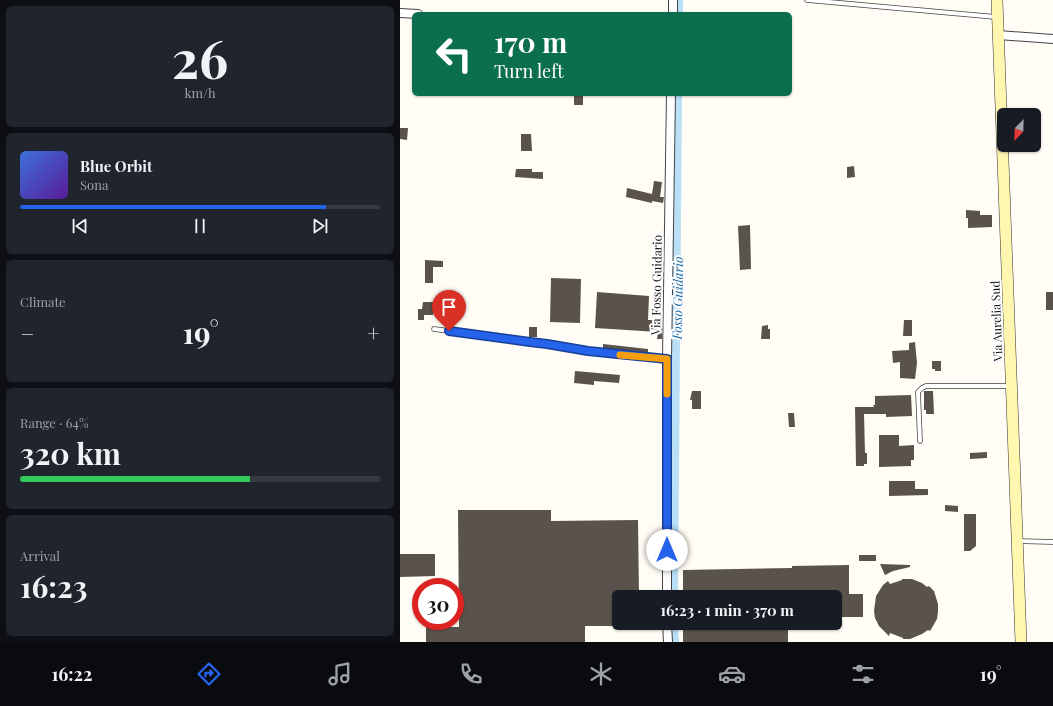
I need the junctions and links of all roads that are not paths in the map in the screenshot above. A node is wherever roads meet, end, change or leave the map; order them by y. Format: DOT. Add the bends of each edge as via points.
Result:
graph roads {
  1 [pos="673,0"];
  2 [pos="807,0"];
  3 [pos="997,0"];
  4 [pos="673,12"];
  5 [pos="400,13"];
  6 [pos="412,14"];
  7 [pos="997,17"];
  8 [pos="998,35"];
  9 [pos="1053,39"];
  10 [pos="672,96"];
  11 [pos="434,329"];
  12 [pos="667,359"];
  13 [pos="1011,386"];
  14 [pos="920,441"];
  15 [pos="1017,541"];
  16 [pos="1053,542"];
  17 [pos="667,590"];
  18 [pos="668,630"];
  19 [pos="668,642"];
  20 [pos="1021,642"];
  1 -- 4 [label="street"];
  2 -- 7 [label="lane"];
  3 -- 7 [label="main road, Via Aurelia Sud"];
  5 -- 6 [label="street"];
  7 -- 8 [label="main road, Via Aurelia Sud"];
  8 -- 9 [label="street"];
  8 -- 13 [label="main road, Via Aurelia Sud"];
  10 -- 12 [label="street, Via Fosso Guidario"];
  11 -- 12 [label="lane" via="588,351"];
  12 -- 17 [label="street, Via Fosso Guidario"];
  13 -- 14 [label="lane" via="922,388 918,392"];
  13 -- 15 [label="main road, Via Aurelia Sud"];
  15 -- 16 [label="lane"];
  15 -- 20 [label="main road, Via Aurelia Sud"];
  18 -- 19 [label="street"];
}
